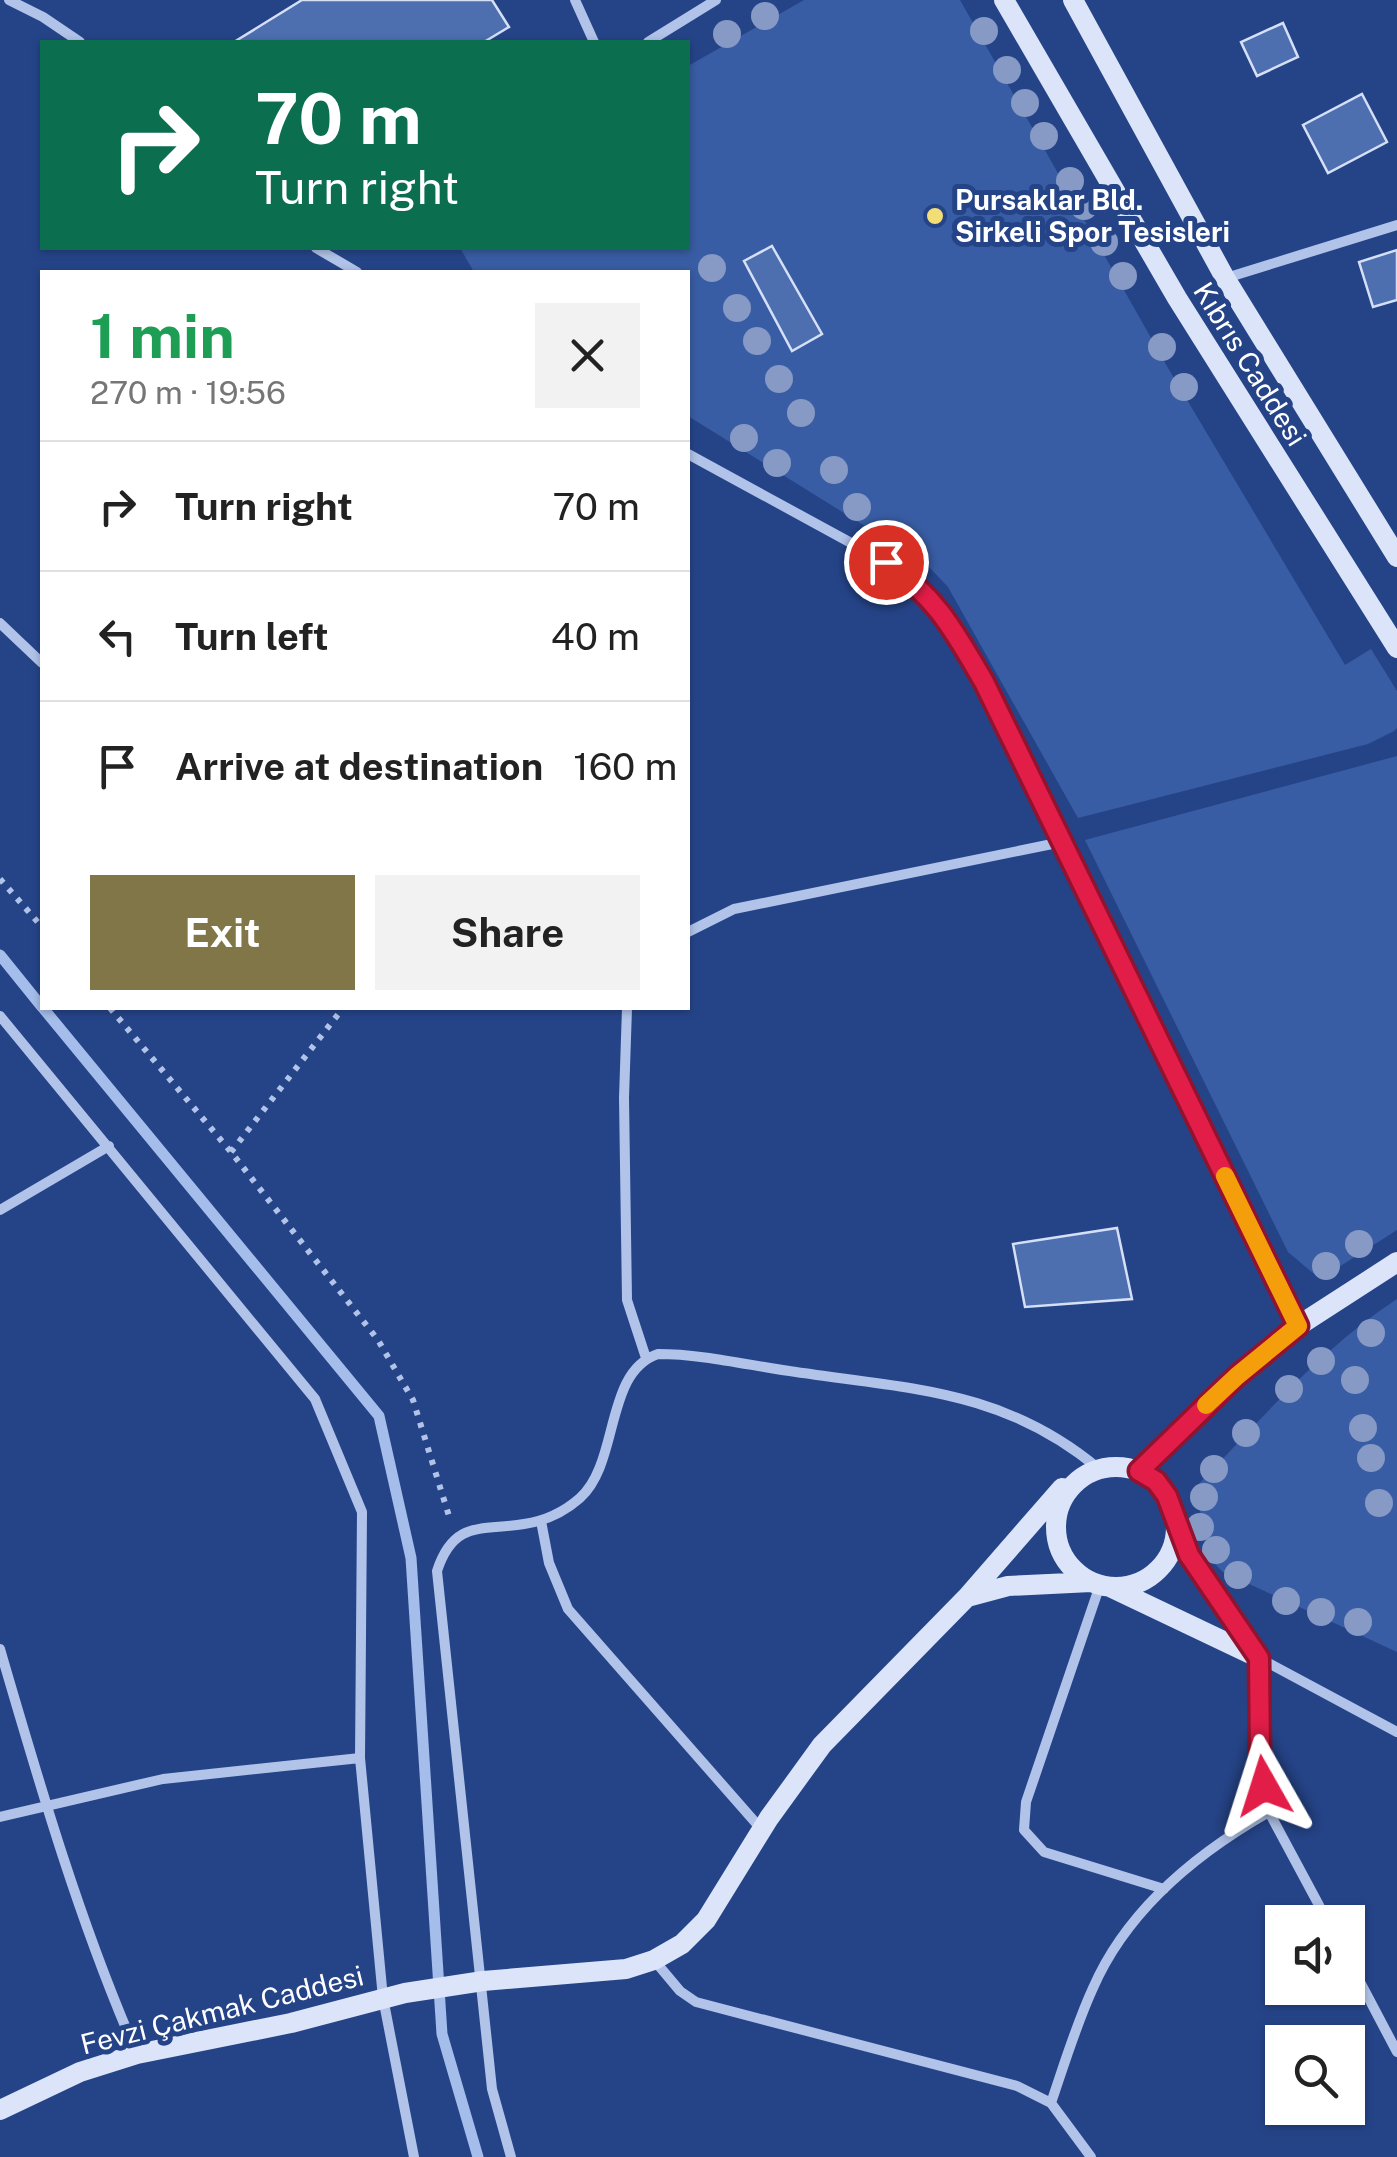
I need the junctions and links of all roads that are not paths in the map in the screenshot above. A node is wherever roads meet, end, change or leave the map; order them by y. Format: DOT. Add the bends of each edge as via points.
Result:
graph roads {
  1 [pos="9,0"];
  2 [pos="574,0"];
  3 [pos="716,0"];
  4 [pos="1004,0"];
  5 [pos="1072,0"];
  6 [pos="77,40"];
  7 [pos="593,40"];
  8 [pos="651,40"];
  9 [pos="1397,225"];
  10 [pos="319,250"];
  11 [pos="354,270"];
  12 [pos="1225,278"];
  13 [pos="690,455"];
  14 [pos="1397,557"];
  15 [pos="0,623"];
  16 [pos="1397,648"];
  17 [pos="40,661"];
  18 [pos="1062,842"];
  19 [pos="690,931"];
  20 [pos="627,1010"];
  21 [pos="0,1016"];
  22 [pos="109,1146"];
  23 [pos="0,1210"];
  24 [pos="1397,1262"];
  25 [pos="1298,1326"];
  26 [pos="646,1358"];
  27 [pos="1139,1471"];
  28 [pos="1090,1473"];
  29 [pos="1175,1513"];
  30 [pos="541,1520"];
  31 [pos="1100,1585"];
  32 [pos="967,1597"];
  33 [pos="0,1649"];
  34 [pos="1259,1658"];
  35 [pos="1397,1732"];
  36 [pos="360,1758"];
  37 [pos="46,1806"];
  38 [pos="1269,1812"];
  39 [pos="0,1818"];
  40 [pos="762,1830"];
  41 [pos="1164,1889"];
  42 [pos="1319,1905"];
  43 [pos="654,1960"];
  44 [pos="476,1983"];
  45 [pos="1365,1991"];
  46 [pos="383,1998"];
  47 [pos="1397,2052"];
  48 [pos="138,2054"];
  49 [pos="1050,2103"];
  50 [pos="0,2110"];
  51 [pos="414,2157"];
  52 [pos="511,2157"];
  53 [pos="1091,2157"];
  1 -- 6 [label="street"];
  2 -- 7 [label="street"];
  3 -- 8 [label="street"];
  4 -- 16 [label="street, Kıbrıs Caddesi" via="1176,298"];
  5 -- 12 [label="street"];
  9 -- 12 [label="street"];
  10 -- 11 [label="street"];
  12 -- 14 [label="street"];
  13 -- 18 [label="street" via="886,562 928,594 984,682"];
  15 -- 17 [label="street"];
  18 -- 19 [label="street" via="734,909"];
  18 -- 25 [label="street"];
  20 -- 26 [label="street" via="627,1300"];
  21 -- 22 [label="street"];
  22 -- 23 [label="street"];
  22 -- 36 [label="street" via="315,1399 362,1512"];
  24 -- 25 [label="street"];
  25 -- 27 [label="street"];
  26 -- 28 [label="street" via="671,1354 975,1400 1053,1434"];
  26 -- 30 [label="street" via="628,1375 592,1487"];
  27 -- 28 [label="street" via="1119,1466"];
  27 -- 29 [label="street" via="1156,1481"];
  28 -- 31 [label="street" via="1066,1493 1056,1533 1074,1570"];
  28 -- 32 [label="street" via="1061,1489"];
  29 -- 31 [label="street" via="1172,1550 1162,1566 1130,1586"];
  29 -- 34 [label="street" via="1194,1564"];
  30 -- 40 [label="street" via="568,1610"];
  30 -- 44 [label="street" via="484,1526 457,1538 438,1571"];
  31 -- 32 [label="street" via="1008,1586"];
  31 -- 34 [label="street"];
  31 -- 41 [label="street" via="1026,1802 1024,1830 1044,1852"];
  32 -- 40 [label="street" via="822,1745"];
  33 -- 37 [label="street"];
  34 -- 35 [label="street"];
  34 -- 38 [label="street" via="1260,1759"];
  36 -- 37 [label="street" via="164,1779"];
  36 -- 46 [label="street"];
  37 -- 39 [label="street"];
  37 -- 48 [label="street"];
  38 -- 41 [label="street"];
  38 -- 42 [label="street"];
  40 -- 43 [label="street" via="706,1920"];
  41 -- 49 [label="street" via="1093,1987"];
  43 -- 44 [label="street" via="626,1969"];
  43 -- 49 [label="street" via="696,2002 965,2071"];
  44 -- 46 [label="street, Fevzi Çakmak Caddesi"];
  44 -- 52 [label="street" via="492,2089"];
  45 -- 47 [label="street"];
  46 -- 48 [label="street, Fevzi Çakmak Caddesi"];
  46 -- 51 [label="street"];
  48 -- 50 [label="street, Fevzi Çakmak Caddesi" via="80,2072"];
  49 -- 53 [label="street"];
}
